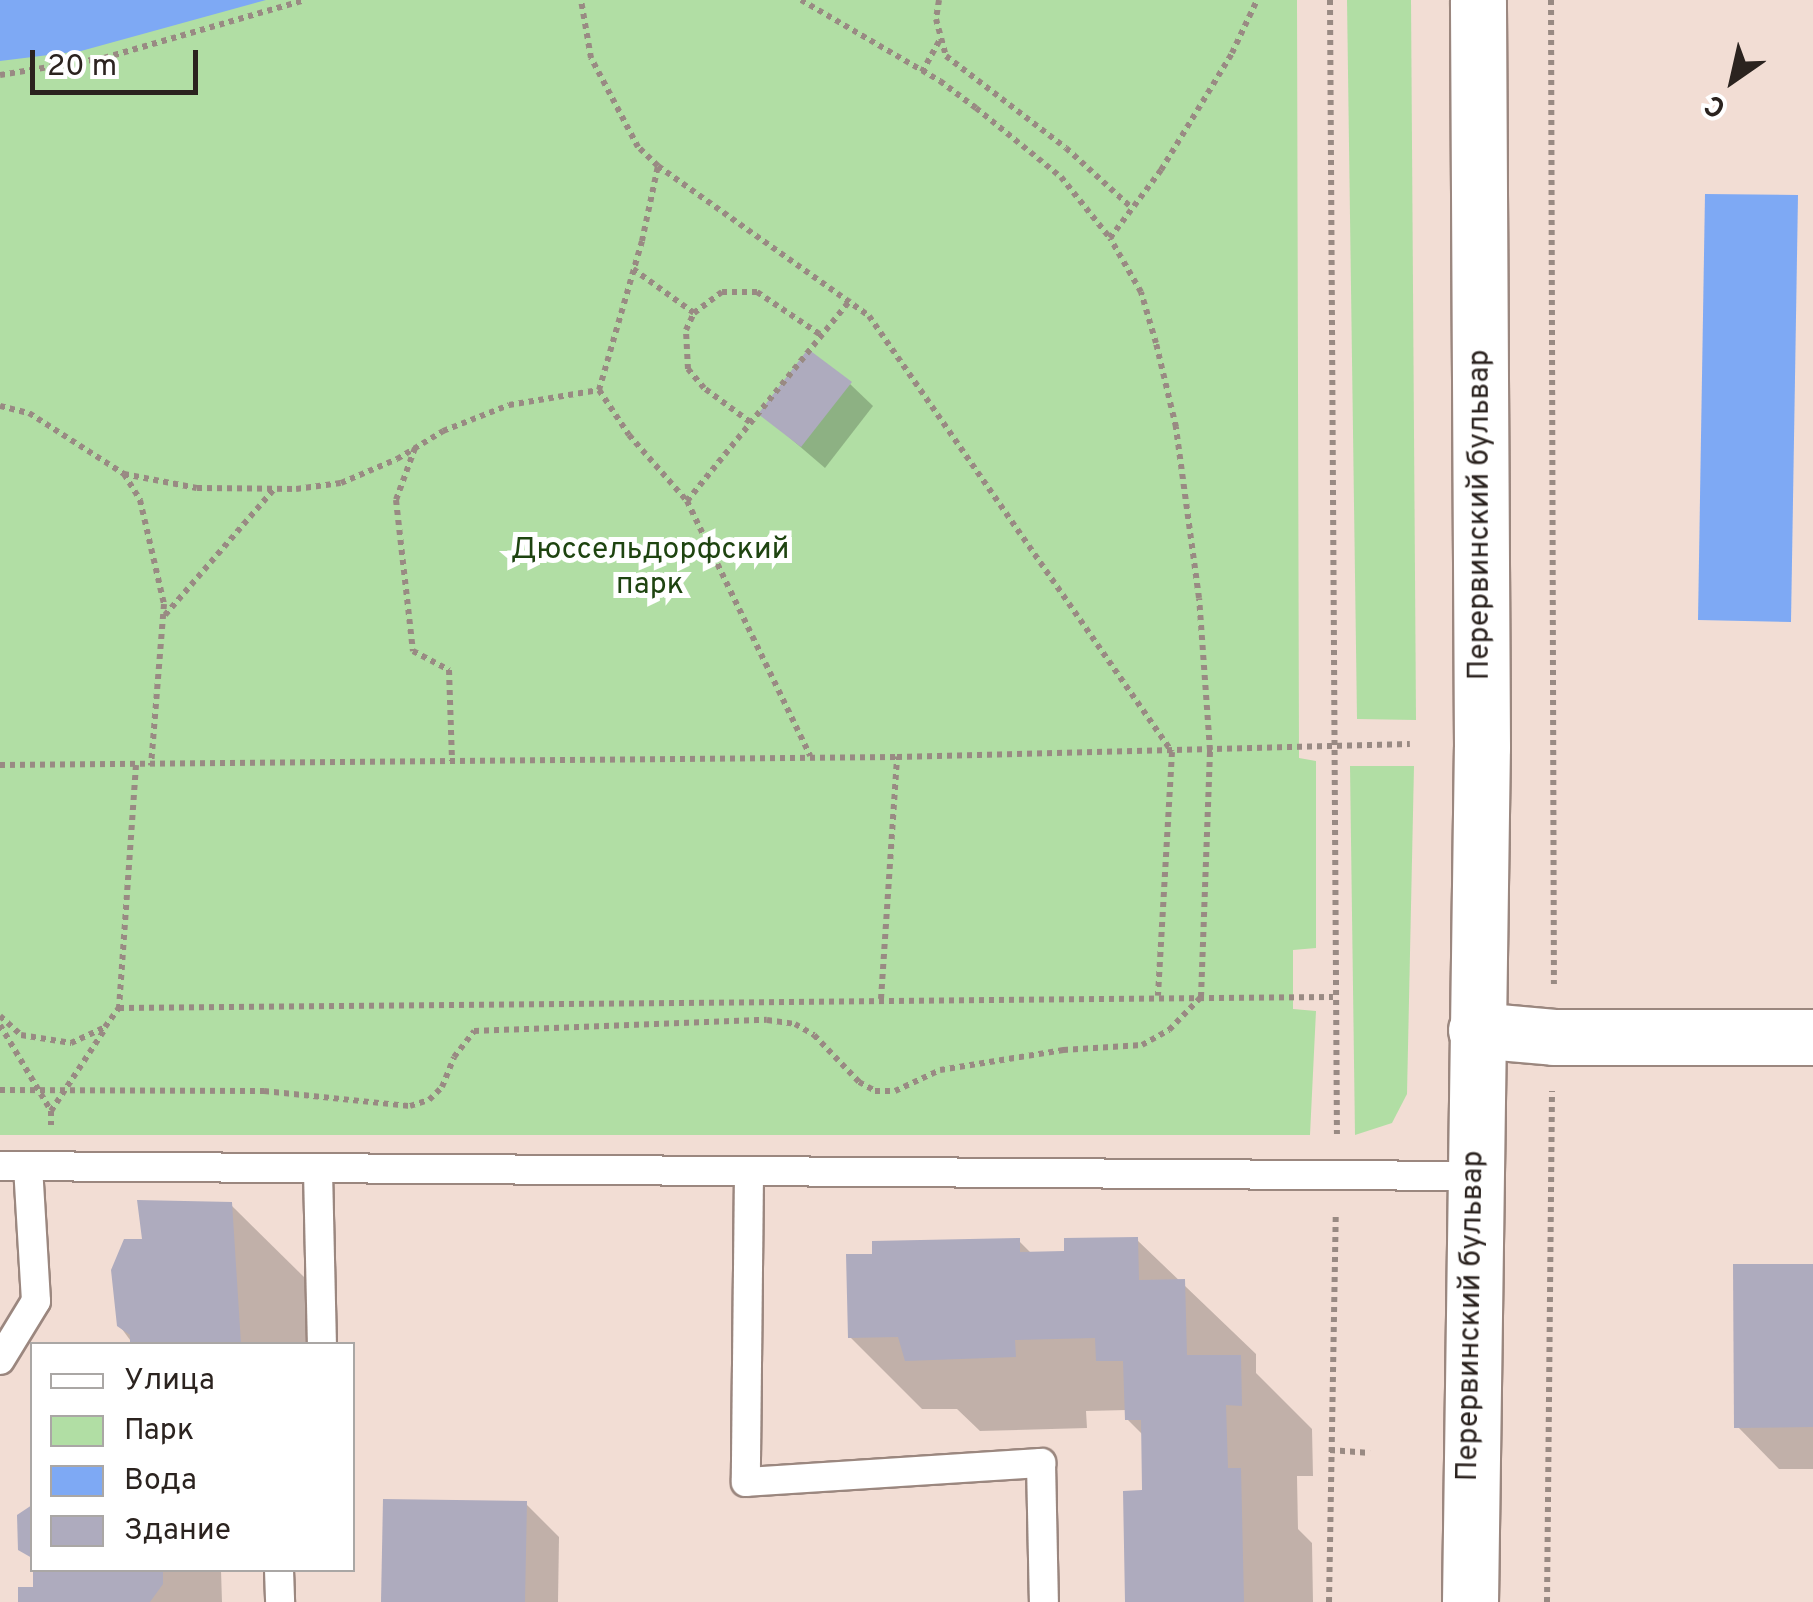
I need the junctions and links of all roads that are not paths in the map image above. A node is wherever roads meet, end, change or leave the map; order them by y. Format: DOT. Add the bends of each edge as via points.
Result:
graph roads {
  1 [pos="1478,0"];
  2 [pos="1476,1030"];
  3 [pos="1813,1037"];
  4 [pos="26,1166"];
  5 [pos="318,1171"];
  6 [pos="749,1172"];
  7 [pos="1473,1176"];
  8 [pos="322,1342"];
  9 [pos="0,1360"];
  10 [pos="279,1572"];
  11 [pos="280,1602"];
  12 [pos="1044,1602"];
  13 [pos="1470,1602"];
  1 -- 2 [label="street, Перервинский бульвар" via="1482,748"];
  2 -- 3 [label="street" via="1554,1037"];
  2 -- 7 [label="street, Перервинский бульвар"];
  4 -- 5 [label="lane"];
  4 -- 9 [label="lane" via="36,1301"];
  5 -- 6 [label="lane"];
  5 -- 8 [label="lane"];
  6 -- 7 [label="lane"];
  6 -- 12 [label="lane" via="746,1482 1041,1463"];
  7 -- 13 [label="street, Перервинский бульвар"];
  10 -- 11 [label="lane"];
}
